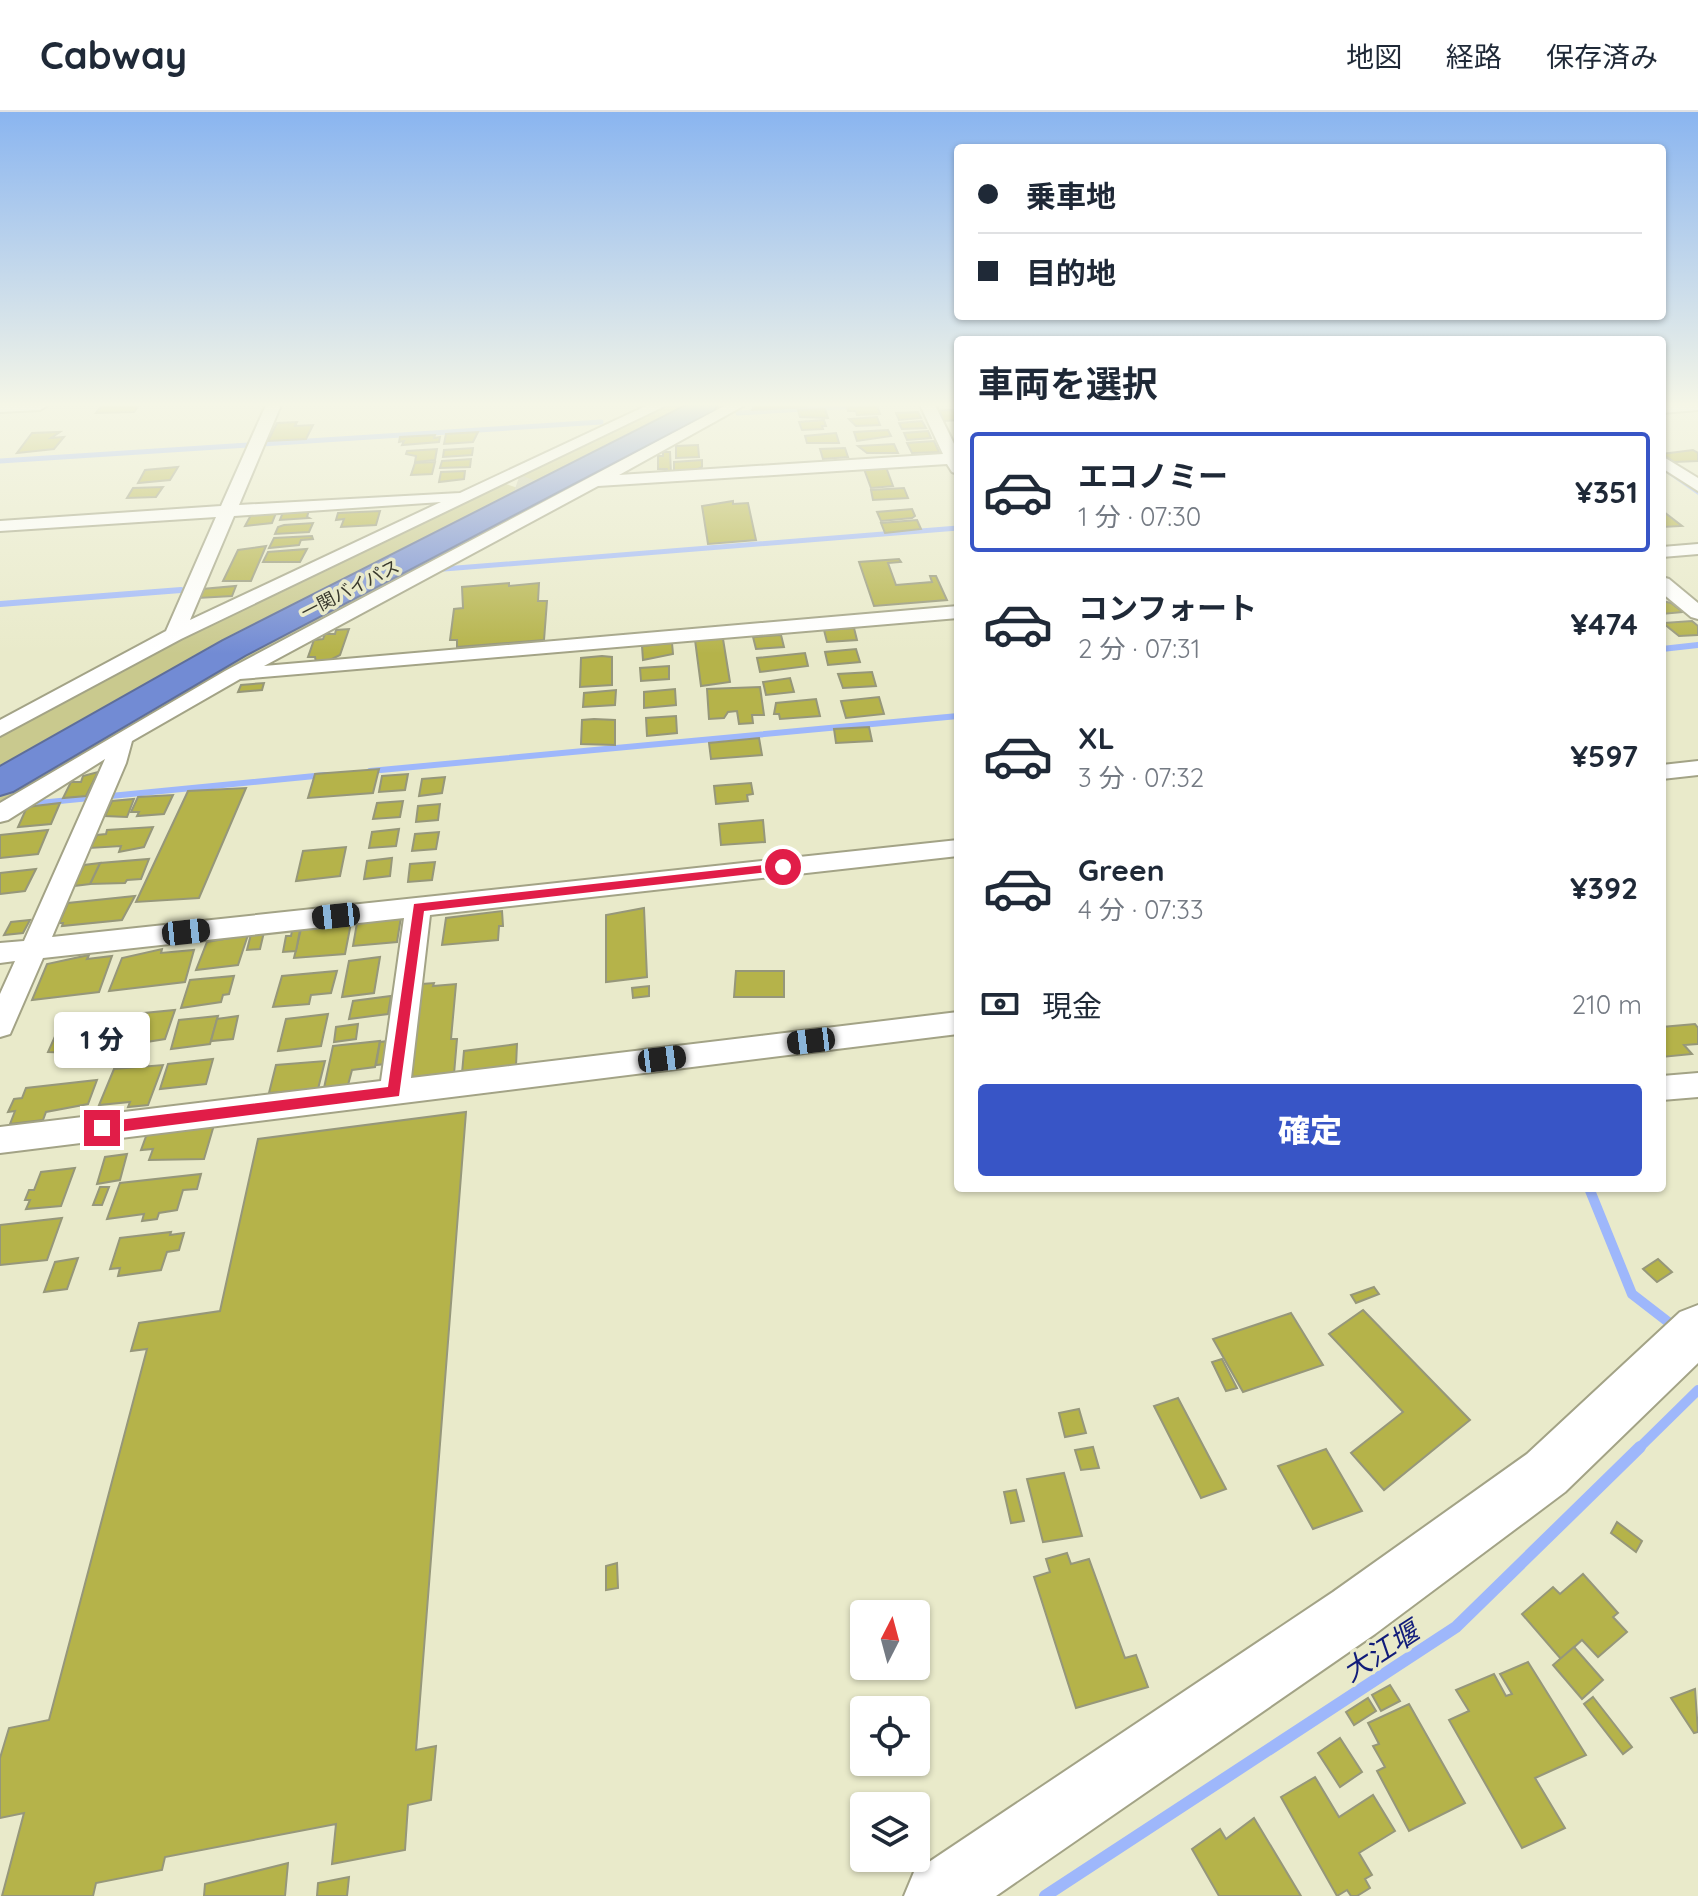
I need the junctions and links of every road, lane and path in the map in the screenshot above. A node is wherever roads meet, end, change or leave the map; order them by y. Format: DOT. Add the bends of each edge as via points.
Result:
graph roads {
  1 [pos="236,488"];
  2 [pos="485,488"];
  3 [pos="544,488"];
  4 [pos="573,488"];
  5 [pos="465,495"];
  6 [pos="226,510"];
  7 [pos="0,526"];
  8 [pos="1698,549"];
  9 [pos="1666,552"];
  10 [pos="1666,586"];
  11 [pos="954,612"];
  12 [pos="1698,613"];
  13 [pos="174,635"];
  14 [pos="232,675"];
  15 [pos="0,729"];
  16 [pos="122,738"];
  17 [pos="1698,768"];
  18 [pos="1666,772"];
  19 [pos="0,783"];
  20 [pos="0,814"];
  21 [pos="954,848"];
  22 [pos="418,907"];
  23 [pos="34,949"];
  24 [pos="0,953"];
  25 [pos="954,1023"];
  26 [pos="0,1026"];
  27 [pos="1698,1085"];
  28 [pos="1666,1088"];
  29 [pos="394,1092"];
  30 [pos="0,1140"];
  31 [pos="1698,1329"];
  32 [pos="938,1896"];
  1 -- 6 [label="street"];
  2 -- 5 [label="street"];
  3 -- 19 [label="highway, 一関バイパス" via="234,648"];
  4 -- 14 [label="street"];
  5 -- 6 [label="street"];
  5 -- 13 [label="street"];
  6 -- 7 [label="street"];
  6 -- 13 [label="street"];
  8 -- 9 [label="street"];
  10 -- 12 [label="street"];
  11 -- 14 [label="street"];
  13 -- 15 [label="street"];
  14 -- 16 [label="street"];
  16 -- 20 [label="street"];
  16 -- 23 [label="street"];
  17 -- 18 [label="street"];
  21 -- 22 [label="street"];
  22 -- 23 [label="street"];
  22 -- 29 [label="street"];
  23 -- 24 [label="street"];
  23 -- 26 [label="street"];
  25 -- 29 [label="street"];
  27 -- 28 [label="street"];
  29 -- 30 [label="street"];
  31 -- 32 [label="street" via="1546,1473 1354,1613"];
}
